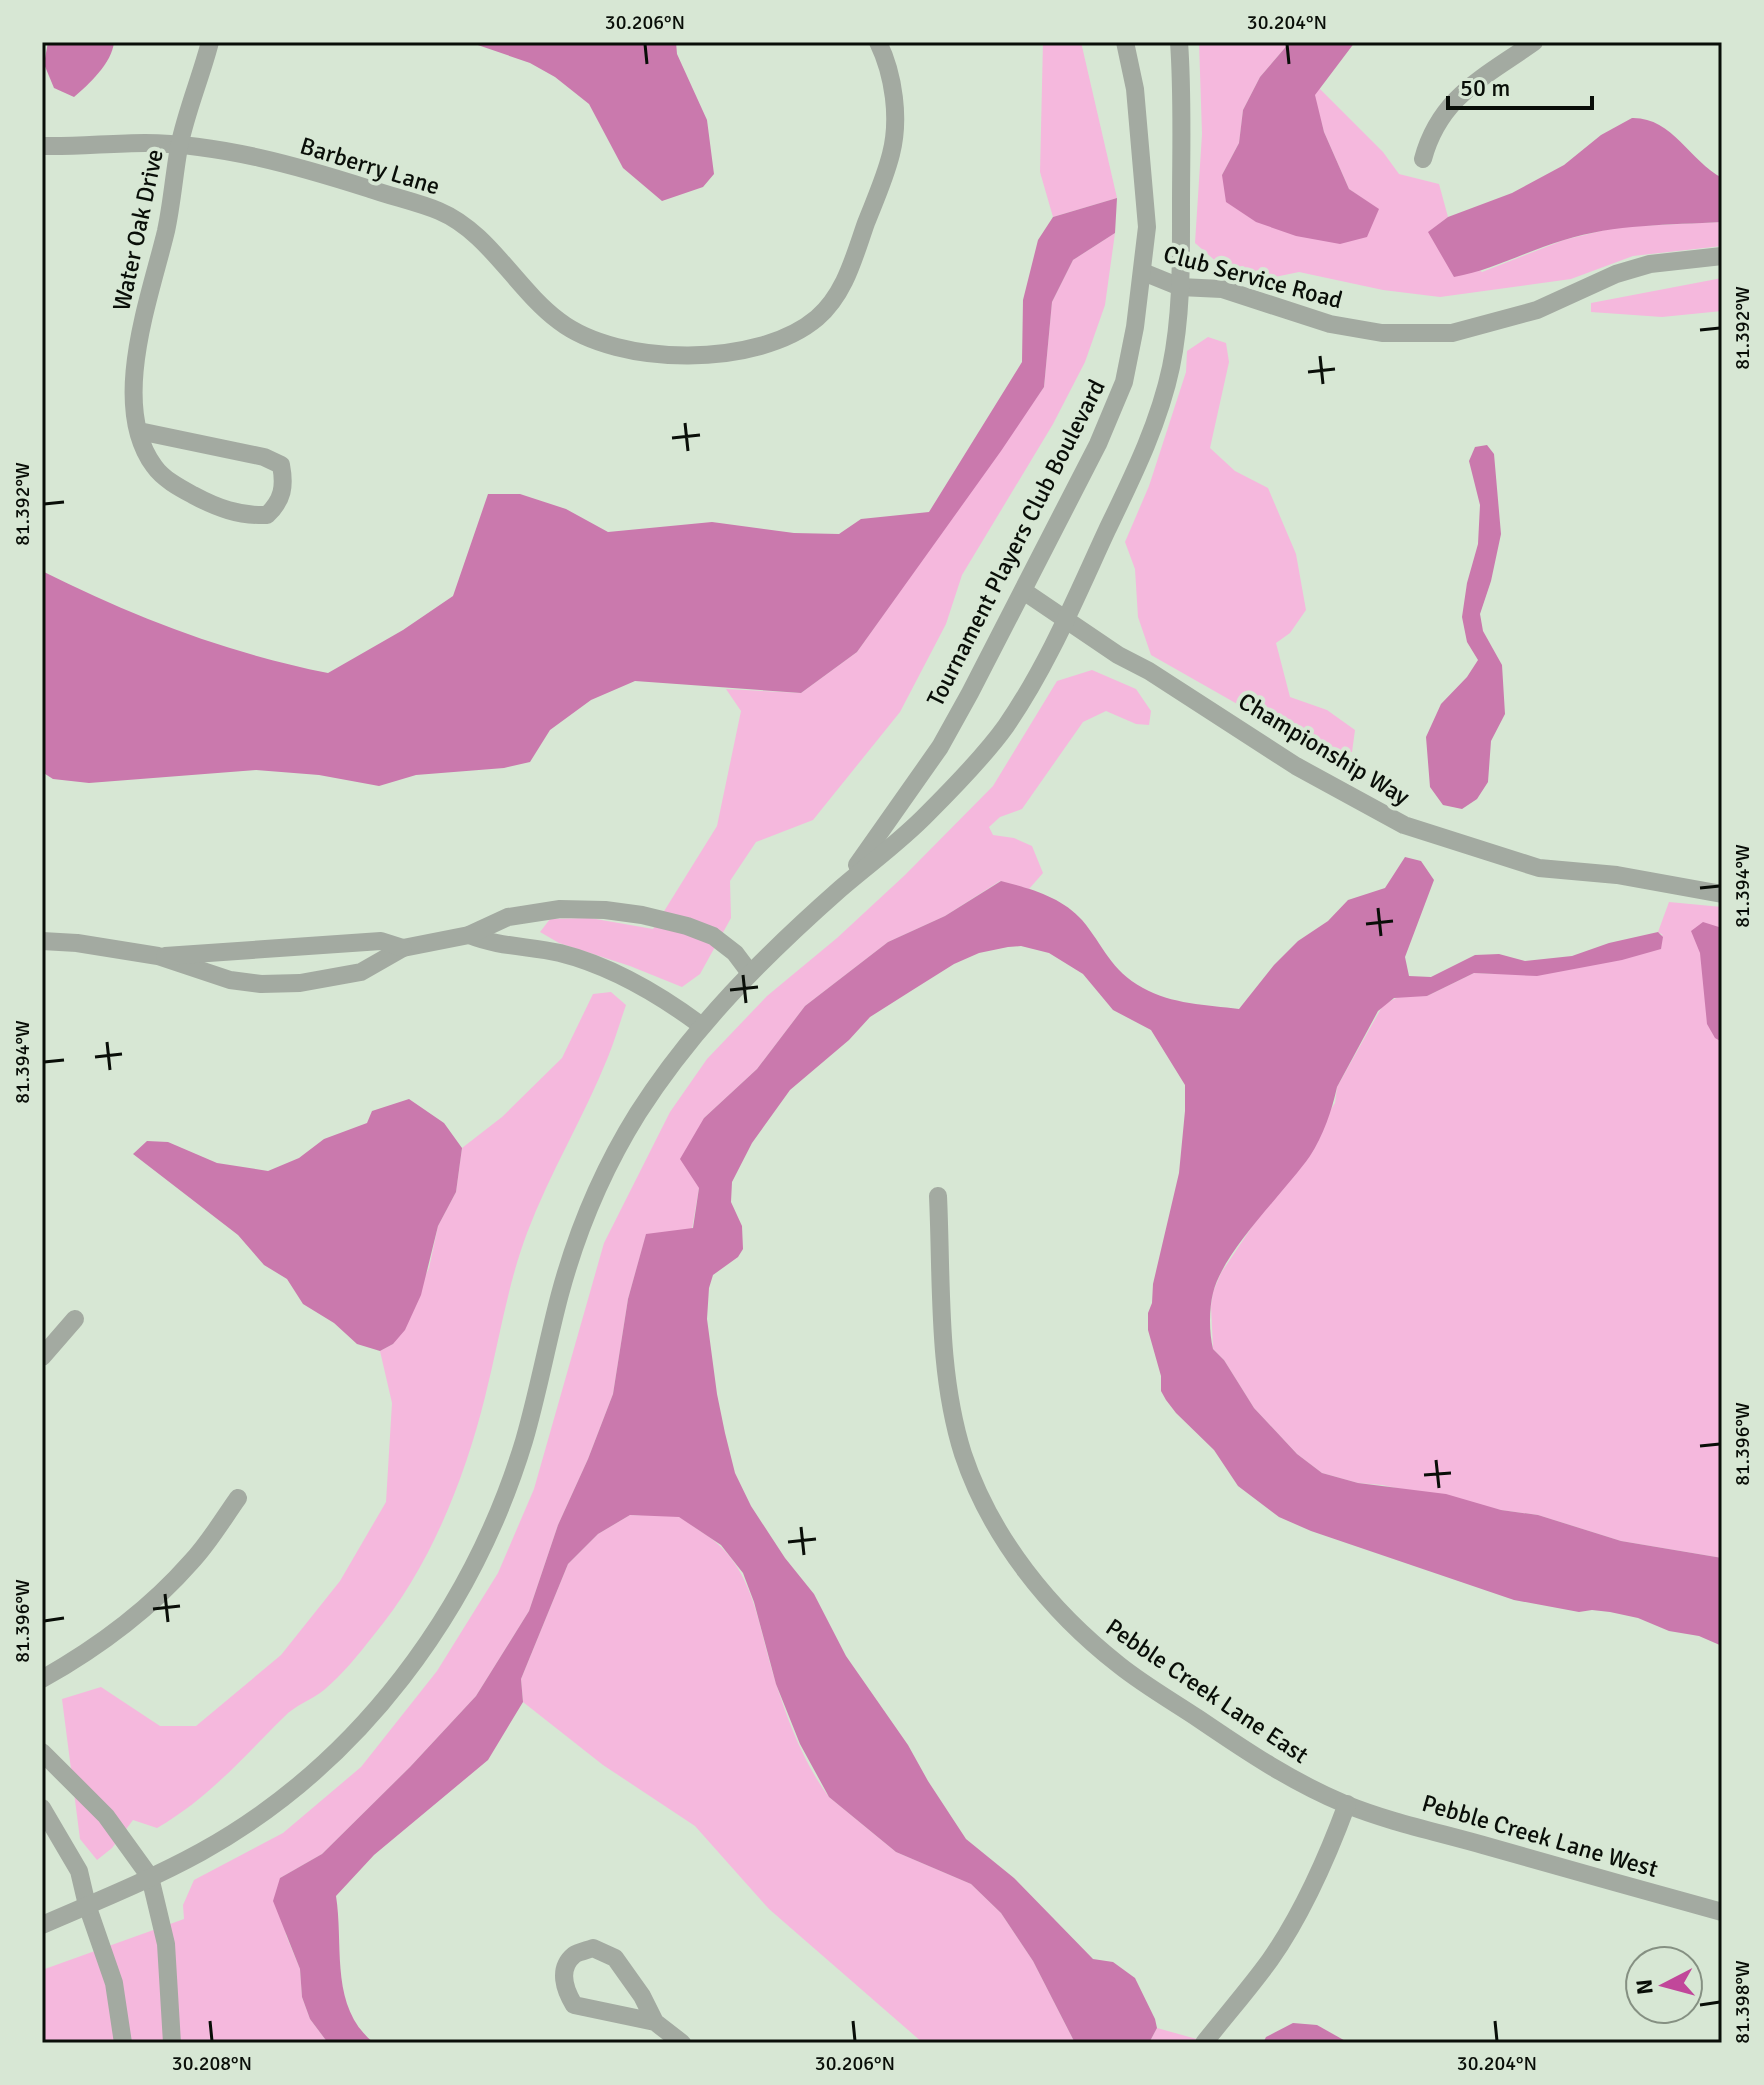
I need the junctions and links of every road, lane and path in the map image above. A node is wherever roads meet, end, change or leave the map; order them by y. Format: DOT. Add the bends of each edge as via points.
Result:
graph roads {
  1 [pos="210,42"];
  2 [pos="878,42"];
  3 [pos="1125,42"];
  4 [pos="1179,42"];
  5 [pos="1534,42"];
  6 [pos="180,145"];
  7 [pos="42,146"];
  8 [pos="1423,159"];
  9 [pos="1722,256"];
  10 [pos="1143,272"];
  11 [pos="1180,287"];
  12 [pos="139,431"];
  13 [pos="1025,592"];
  14 [pos="1065,620"];
  15 [pos="839,890"];
  16 [pos="1722,894"];
  17 [pos="469,935"];
  18 [pos="42,941"];
  19 [pos="403,948"];
  20 [pos="158,956"];
  21 [pos="750,973"];
  22 [pos="702,1026"];
  23 [pos="938,1196"];
  24 [pos="75,1319"];
  25 [pos="42,1357"];
  26 [pos="238,1498"];
  27 [pos="42,1679"];
  28 [pos="42,1752"];
  29 [pos="1347,1804"];
  30 [pos="42,1808"];
  31 [pos="150,1877"];
  32 [pos="87,1905"];
  33 [pos="1722,1912"];
  34 [pos="42,1925"];
  35 [pos="655,2022"];
  36 [pos="123,2043"];
  37 [pos="172,2043"];
  38 [pos="682,2043"];
  39 [pos="1204,2043"];
  1 -- 6 [label="street, Water Oak Drive"];
  2 -- 6 [label="street, Barberry Lane" via="891,81 895,132 845,281 816,319 796,332 739,350 662,355 603,345 559,322 480,240 440,212 258,158"];
  3 -- 10 [label="street, Tournament Players Club Boulevard" via="1135,89 1147,227"];
  4 -- 11 [label="street, Tournament Players Club Boulevard"];
  5 -- 8 [label="street" via="1451,103"];
  6 -- 7 [label="street, Barberry Lane"];
  6 -- 12 [label="street, Water Oak Drive" via="167,227 137,349 132,400"];
  9 -- 11 [label="street, Club Service Road" via="1639,267 1537,310 1452,333 1369,331 1307,318 1222,289"];
  10 -- 11 [label="street, Club Service Road"];
  10 -- 13 [label="street, Tournament Players Club Boulevard" via="1124,382"];
  11 -- 14 [label="street, Tournament Players Club Boulevard" via="1170,369 1142,457"];
  12 -- 12 [label="street, Water Oak Drive" via="281,465 284,481 276,507 267,515 245,516 179,488 155,468"];
  13 -- 14 [label="street, Championship Way"];
  13 -- 15 [label="street, Tournament Players Club Boulevard" via="940,747"];
  14 -- 15 [label="street, Tournament Players Club Boulevard" via="1004,729 926,816"];
  14 -- 16 [label="street, Championship Way" via="1296,766 1404,825 1539,868 1617,875"];
  15 -- 21 [label="street, Tournament Players Club Boulevard"];
  17 -- 19 [label="street"];
  17 -- 21 [label="street" via="508,917 560,909 642,915 713,936"];
  17 -- 22 [label="street" via="491,944 581,959 652,990"];
  18 -- 20 [label="street"];
  19 -- 20 [label="street" via="381,941"];
  19 -- 20 [label="street" via="361,972 300,983 230,980"];
  21 -- 22 [label="street, Tournament Players Club Boulevard"];
  22 -- 31 [label="street, Tournament Players Club Boulevard" via="657,1084 602,1178 561,1289 507,1491 472,1572 438,1628 400,1680 327,1761 240,1828"];
  23 -- 29 [label="street, Pebble Creek Lane East" via="952,1407 982,1499 1008,1546 1059,1611 1121,1667 1280,1773"];
  24 -- 25 [label="street"];
  26 -- 27 [label="street" via="193,1560 153,1602 87,1653"];
  28 -- 31 [label="street" via="106,1816"];
  29 -- 33 [label="street, Pebble Creek Lane West"];
  29 -- 39 [label="street" via="1292,1926"];
  30 -- 32 [label="street" via="79,1871"];
  31 -- 32 [label="street, Tournament Players Club Boulevard"];
  31 -- 37 [label="street" via="166,1944"];
  32 -- 34 [label="street, Tournament Players Club Boulevard"];
  32 -- 36 [label="street" via="114,1983"];
  35 -- 35 [label="street" via="615,1958 593,1948 574,1955 563,1973 574,2005"];
  35 -- 38 [label="street"];
}
